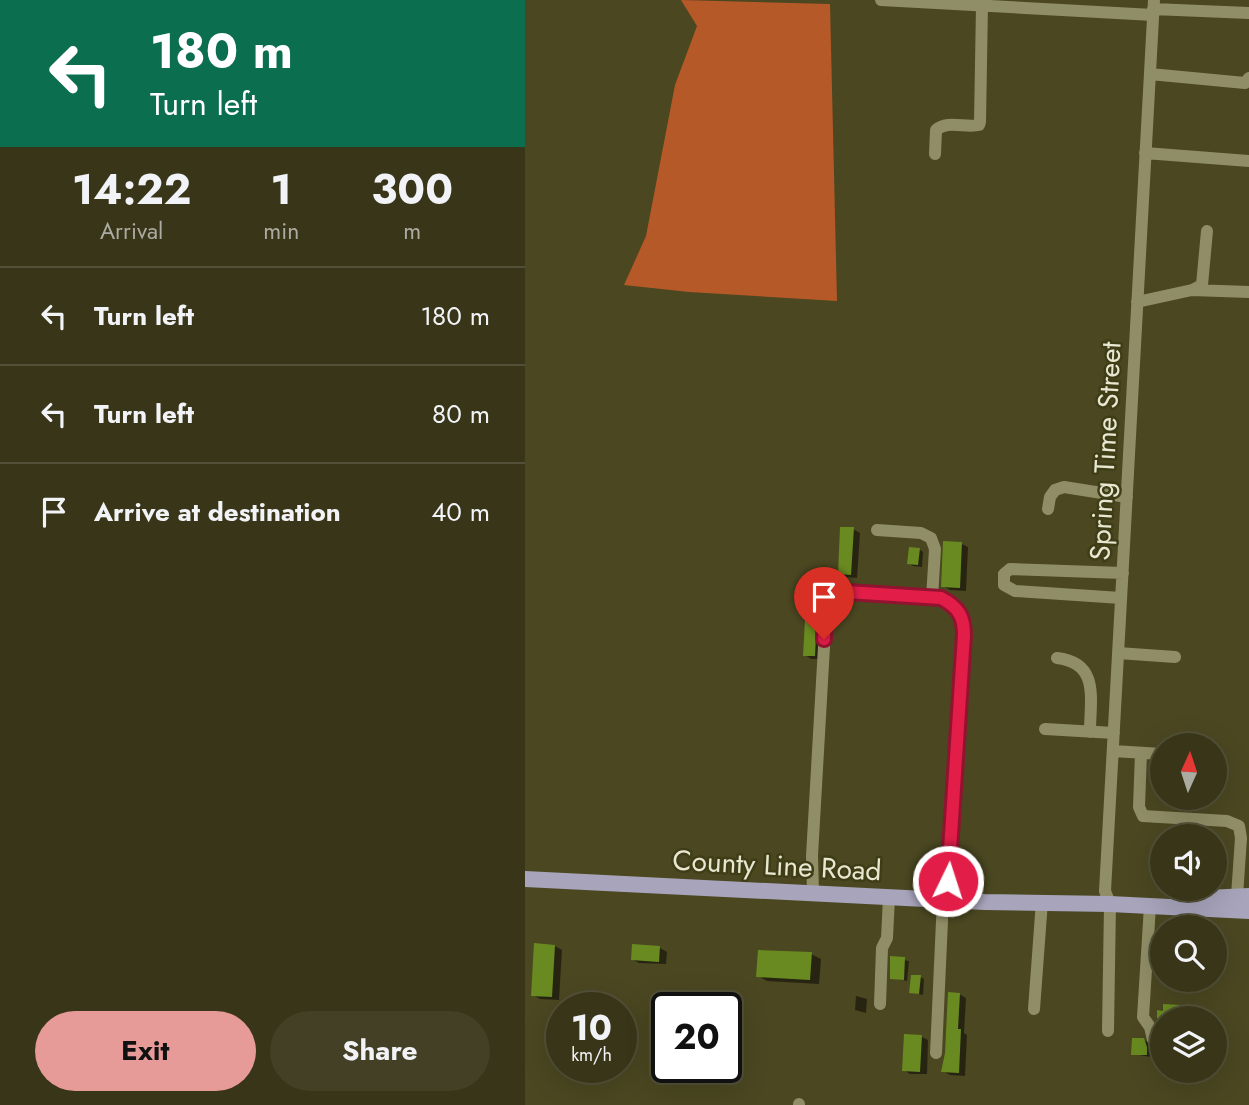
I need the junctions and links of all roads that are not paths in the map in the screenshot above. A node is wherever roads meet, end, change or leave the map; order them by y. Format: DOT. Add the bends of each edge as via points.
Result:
graph roads {
  1 [pos="881,0"];
  2 [pos="982,5"];
  3 [pos="1153,8"];
  4 [pos="1249,13"];
  5 [pos="1150,75"];
  6 [pos="1249,78"];
  7 [pos="1145,153"];
  8 [pos="935,154"];
  9 [pos="1249,161"];
  10 [pos="1207,231"];
  11 [pos="1192,290"];
  12 [pos="1249,292"];
  13 [pos="1137,302"];
  14 [pos="1127,497"];
  15 [pos="1048,509"];
  16 [pos="877,530"];
  17 [pos="1123,573"];
  18 [pos="932,598"];
  19 [pos="1121,598"];
  20 [pos="1118,653"];
  21 [pos="1056,657"];
  22 [pos="1175,657"];
  23 [pos="1045,729"];
  24 [pos="1090,732"];
  25 [pos="1114,733"];
  26 [pos="1113,751"];
  27 [pos="1141,753"];
  28 [pos="1150,753"];
  29 [pos="525,879"];
  30 [pos="813,893"];
  31 [pos="1243,896"];
  32 [pos="889,897"];
  33 [pos="945,900"];
  34 [pos="1042,901"];
  35 [pos="1110,904"];
  36 [pos="1150,906"];
  37 [pos="1249,911"];
  38 [pos="880,1004"];
  39 [pos="1034,1009"];
  40 [pos="1150,1027"];
  41 [pos="1108,1031"];
  42 [pos="936,1053"];
  1 -- 2 [label="street"];
  2 -- 3 [label="street"];
  2 -- 8 [label="street" via="980,122 939,127"];
  3 -- 4 [label="street"];
  3 -- 5 [label="street, Spring Time Street"];
  5 -- 6 [label="street" via="1244,83"];
  5 -- 7 [label="street, Spring Time Street"];
  7 -- 9 [label="street"];
  7 -- 13 [label="street, Spring Time Street"];
  10 -- 11 [label="street" via="1204,279"];
  11 -- 12 [label="street"];
  11 -- 13 [label="street"];
  13 -- 14 [label="street, Spring Time Street"];
  14 -- 15 [label="street" via="1064,487 1055,490"];
  14 -- 17 [label="street, Spring Time Street"];
  16 -- 18 [label="street" via="921,533 930,538 935,549"];
  17 -- 19 [label="street, Spring Time Street"];
  17 -- 19 [label="street" via="1010,569 1004,574 1004,585 1014,591"];
  18 -- 30 [label="street" via="847,592 835,594 829,601 812,843"];
  18 -- 33 [label="street" via="953,604 964,622"];
  19 -- 20 [label="street, Spring Time Street"];
  20 -- 22 [label="street"];
  20 -- 25 [label="street, Spring Time Street"];
  21 -- 24 [label="street" via="1079,664 1087,673"];
  23 -- 24 [label="street"];
  24 -- 25 [label="street"];
  25 -- 26 [label="street, Spring Time Street"];
  26 -- 27 [label="street"];
  26 -- 35 [label="street, Spring Time Street" via="1105,891"];
  27 -- 28 [label="street"];
  27 -- 31 [label="street" via="1139,807 1143,816 1227,821 1239,826"];
  29 -- 30 [label="main road, County Line Road"];
  30 -- 32 [label="main road, County Line Road"];
  31 -- 35 [label="main road, County Line Road"];
  32 -- 33 [label="main road, County Line Road"];
  32 -- 38 [label="street"];
  33 -- 34 [label="main road, County Line Road"];
  33 -- 42 [label="street"];
  34 -- 35 [label="main road, County Line Road"];
  34 -- 39 [label="street"];
  35 -- 36 [label="main road, County Line Road"];
  35 -- 41 [label="street, Spring Time Street"];
  36 -- 37 [label="main road, County Line Road"];
  36 -- 40 [label="street" via="1143,1017"];
}
